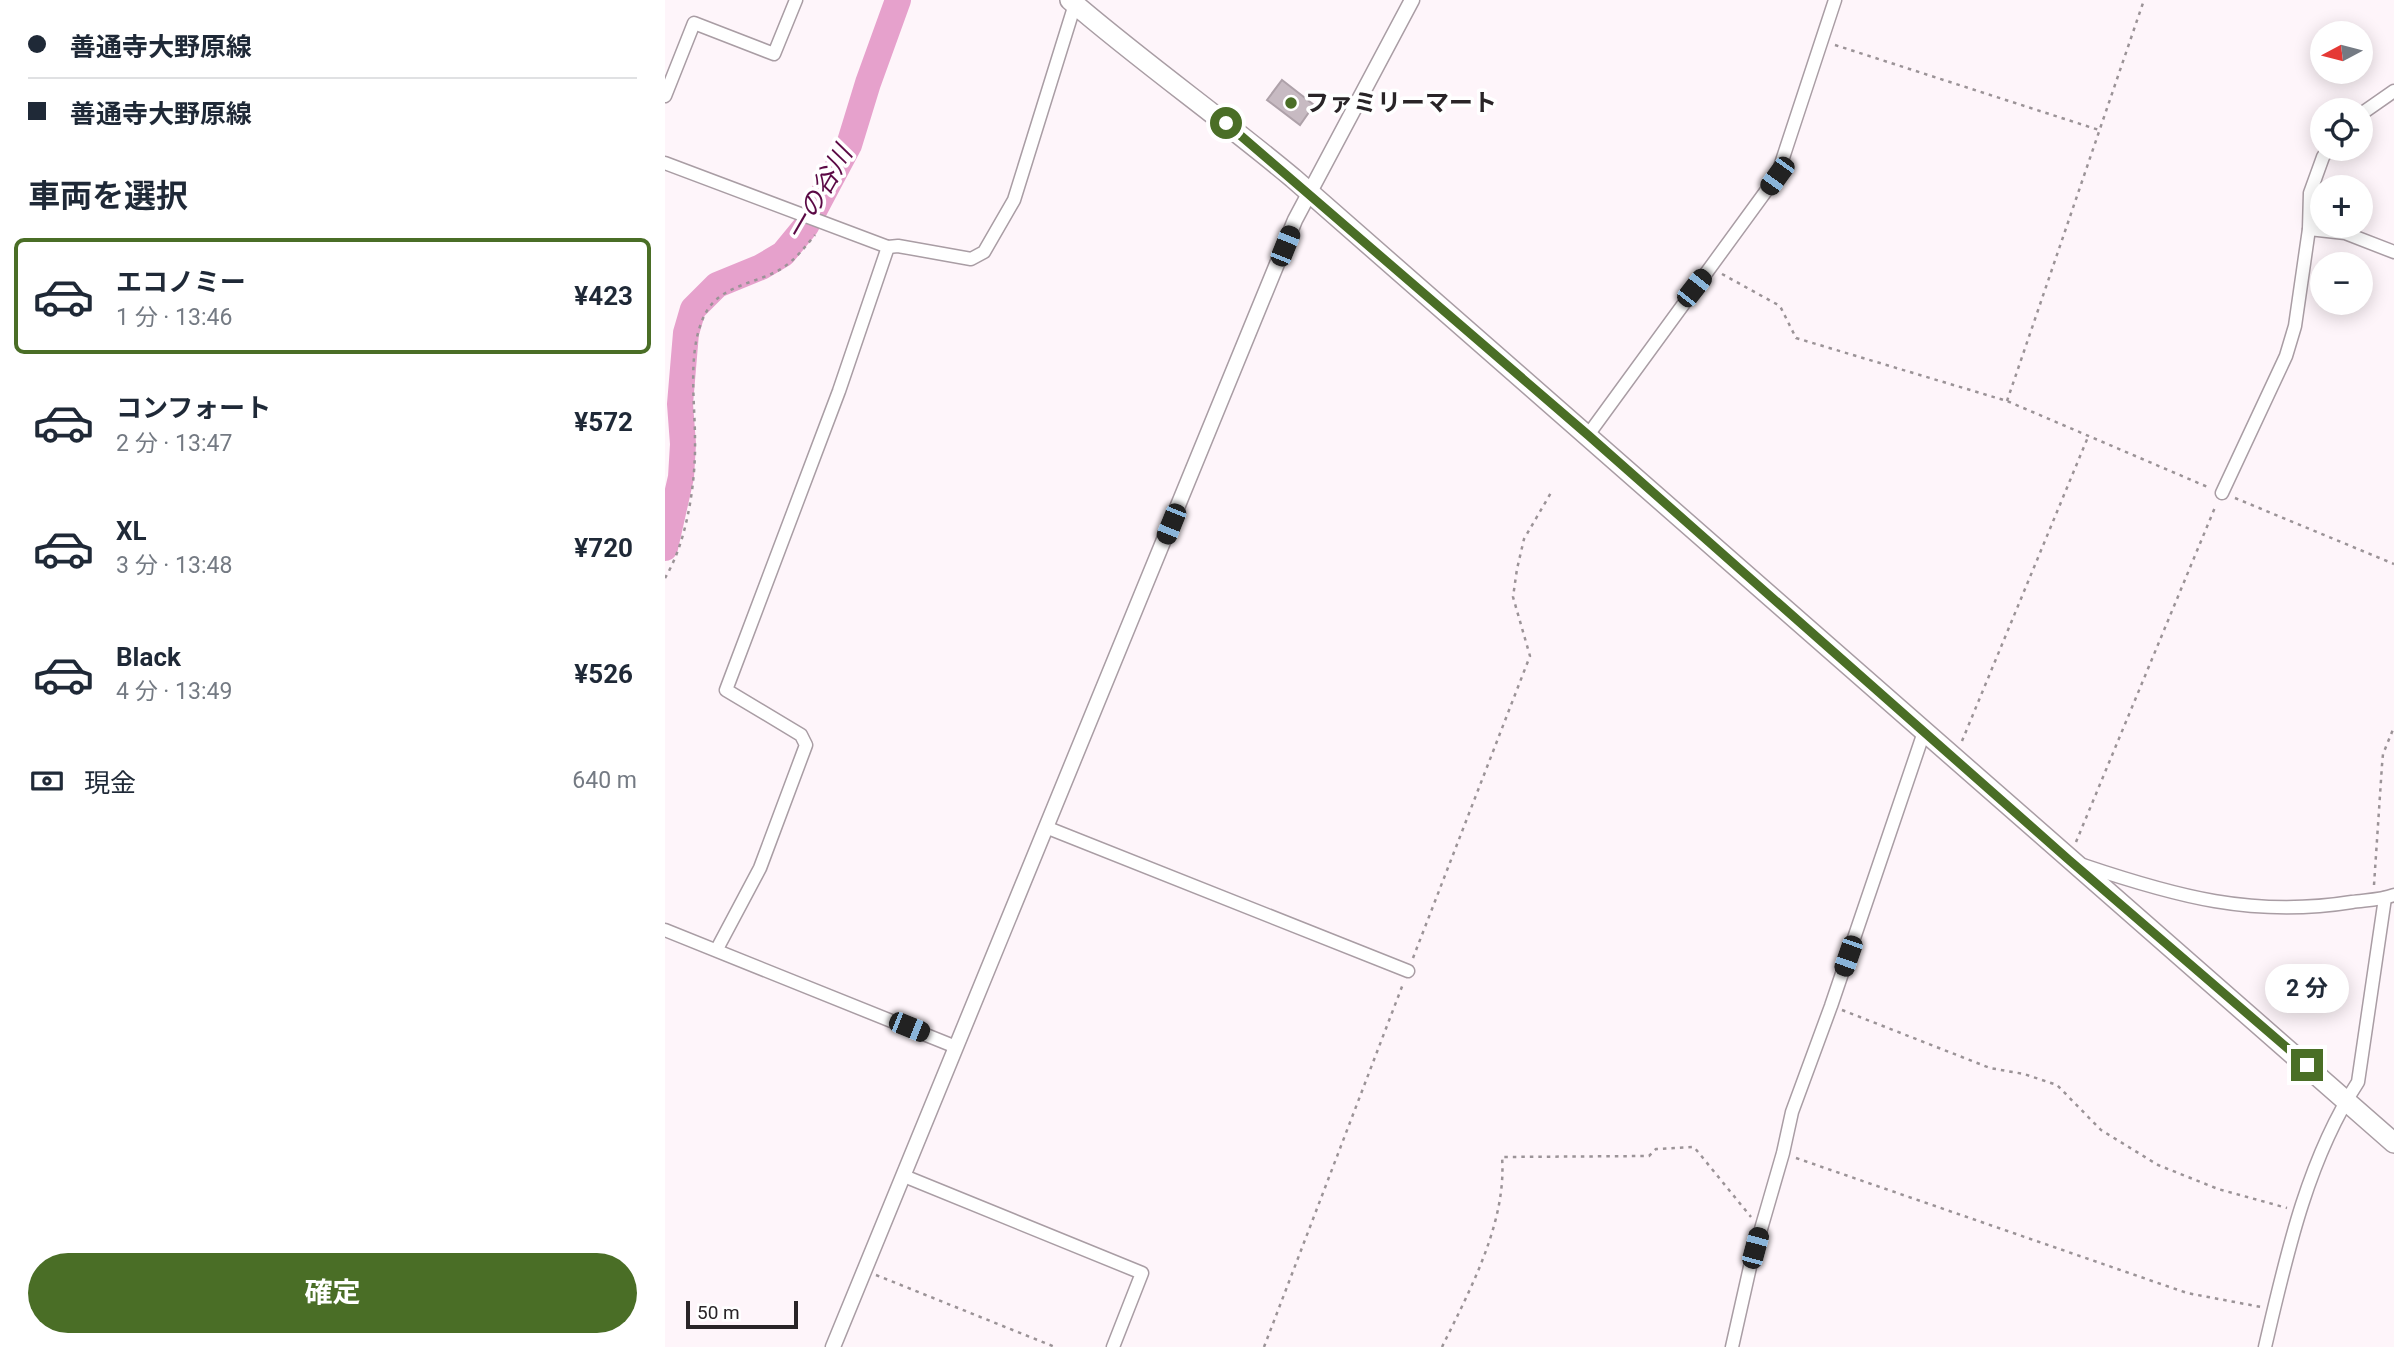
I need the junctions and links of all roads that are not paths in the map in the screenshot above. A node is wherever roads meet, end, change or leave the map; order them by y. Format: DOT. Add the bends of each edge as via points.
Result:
graph roads {
  1 [pos="796,0"];
  2 [pos="1412,0"];
  3 [pos="1835,0"];
  4 [pos="1072,2"];
  5 [pos="2394,91"];
  6 [pos="665,96"];
  7 [pos="2373,106"];
  8 [pos="2322,161"];
  9 [pos="665,163"];
  10 [pos="1308,192"];
  11 [pos="2309,229"];
  12 [pos="888,247"];
  13 [pos="2394,252"];
  14 [pos="1588,435"];
  15 [pos="2222,493"];
  16 [pos="1924,732"];
  17 [pos="1048,828"];
  18 [pos="2069,860"];
  19 [pos="2384,897"];
  20 [pos="665,930"];
  21 [pos="717,949"];
  22 [pos="1408,971"];
  23 [pos="957,1047"];
  24 [pos="2347,1100"];
  25 [pos="2394,1143"];
  26 [pos="904,1176"];
  27 [pos="833,1347"];
  28 [pos="1113,1347"];
  29 [pos="1732,1347"];
  30 [pos="2265,1347"];
  1 -- 6 [label="street" via="774,54 694,23"];
  2 -- 10 [label="street"];
  3 -- 14 [label="street" via="1777,176"];
  4 -- 10 [label="main road"];
  4 -- 12 [label="street" via="1014,201 984,252 971,259"];
  5 -- 7 [label="street"];
  8 -- 11 [label="street" via="2310,193"];
  9 -- 12 [label="street"];
  10 -- 14 [label="main road"];
  10 -- 17 [label="street"];
  11 -- 13 [label="street" via="2345,233"];
  11 -- 15 [label="street" via="2295,326 2286,356"];
  12 -- 21 [label="street" via="726,690 801,735 806,745 759,868"];
  14 -- 16 [label="main road"];
  16 -- 18 [label="main road"];
  16 -- 29 [label="street" via="1792,1112"];
  17 -- 22 [label="street"];
  17 -- 23 [label="street"];
  18 -- 19 [label="street" via="2167,893 2256,908 2329,906"];
  18 -- 24 [label="main road"];
  19 -- 24 [label="street" via="2358,1082"];
  20 -- 21 [label="street"];
  21 -- 23 [label="street"];
  23 -- 26 [label="street"];
  24 -- 25 [label="main road"];
  24 -- 30 [label="street" via="2312,1175"];
  26 -- 27 [label="street"];
  26 -- 28 [label="street" via="1142,1273"];
}
